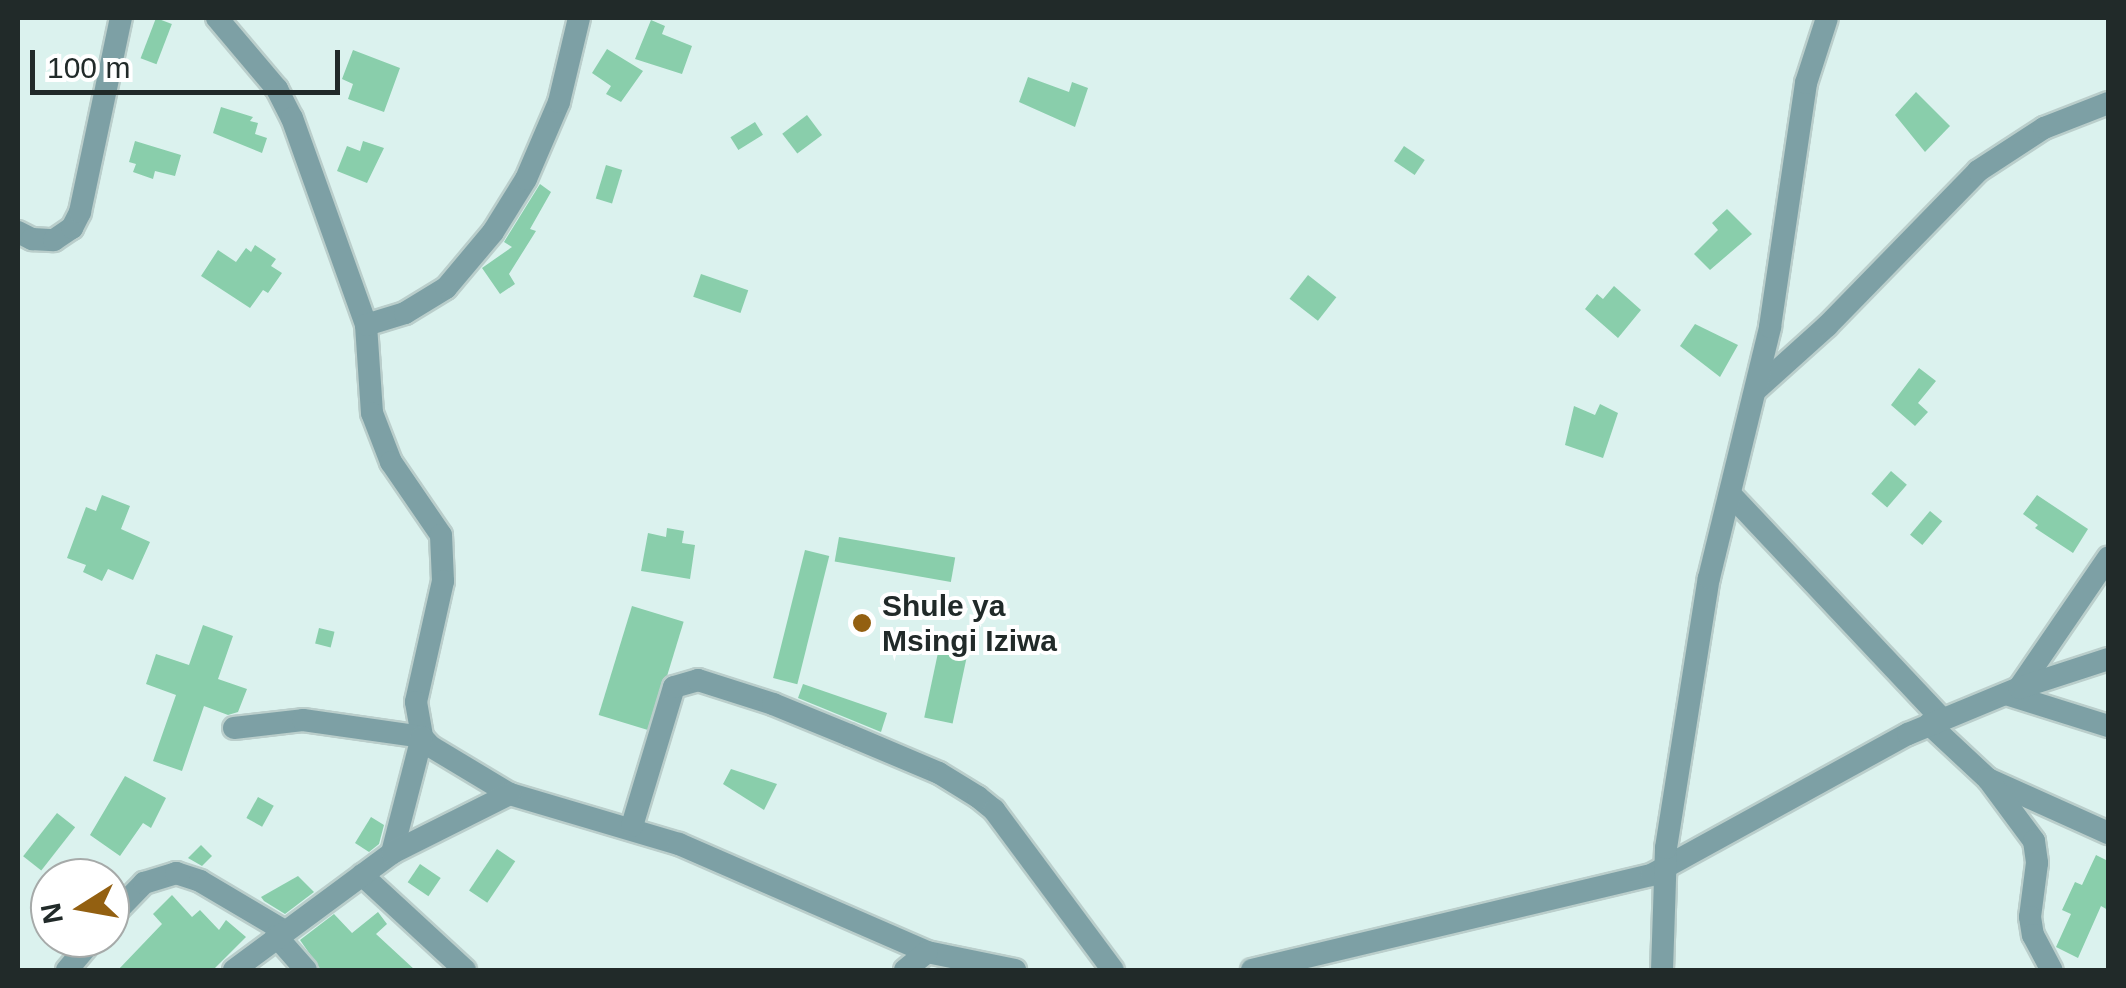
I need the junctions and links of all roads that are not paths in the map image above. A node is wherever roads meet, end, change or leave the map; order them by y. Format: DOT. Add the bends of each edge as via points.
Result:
graph roads {
  1 [pos="121,18"];
  2 [pos="217,18"];
  3 [pos="578,18"];
  4 [pos="1827,18"];
  5 [pos="2108,103"];
  6 [pos="18,232"];
  7 [pos="366,326"];
  8 [pos="1757,388"];
  9 [pos="1730,494"];
  10 [pos="2108,558"];
  11 [pos="2108,659"];
  12 [pos="2012,691"];
  13 [pos="1935,722"];
  14 [pos="2108,726"];
  15 [pos="234,728"];
  16 [pos="422,737"];
  17 [pos="1988,779"];
  18 [pos="510,794"];
  19 [pos="632,826"];
  20 [pos="2108,833"];
  21 [pos="392,853"];
  22 [pos="1664,870"];
  23 [pos="362,875"];
  24 [pos="130,898"];
  25 [pos="280,933"];
  26 [pos="927,952"];
  27 [pos="234,970"];
  28 [pos="306,970"];
  29 [pos="465,970"];
  30 [pos="905,970"];
  31 [pos="1015,970"];
  32 [pos="1113,970"];
  33 [pos="1252,970"];
  34 [pos="1662,970"];
  35 [pos="2052,970"];
  1 -- 6 [label="street" via="80,212 72,228 54,240"];
  2 -- 7 [label="street" via="278,89"];
  3 -- 7 [label="street" via="559,102 493,232 446,288"];
  4 -- 8 [label="street" via="1806,83"];
  5 -- 8 [label="street" via="2044,128 1978,172"];
  7 -- 16 [label="street" via="372,413 391,462 441,535 444,554 416,702"];
  8 -- 9 [label="street"];
  9 -- 13 [label="street"];
  9 -- 22 [label="street" via="1709,578"];
  10 -- 12 [label="street"];
  11 -- 12 [label="street"];
  12 -- 13 [label="street"];
  12 -- 14 [label="street"];
  13 -- 17 [label="street"];
  13 -- 22 [label="street"];
  15 -- 16 [label="street" via="303,720"];
  16 -- 18 [label="street"];
  16 -- 21 [label="street"];
  17 -- 20 [label="street"];
  17 -- 35 [label="street" via="2034,842 2030,917"];
  18 -- 19 [label="street"];
  18 -- 21 [label="street"];
  19 -- 26 [label="street"];
  19 -- 32 [label="street" via="674,687 698,680 850,734 940,772 978,797"];
  21 -- 23 [label="street"];
  22 -- 33 [label="street"];
  22 -- 34 [label="street"];
  23 -- 25 [label="street"];
  23 -- 29 [label="street"];
  24 -- 25 [label="street" via="144,884 176,874 200,881"];
  25 -- 27 [label="street"];
  25 -- 28 [label="street"];
  26 -- 30 [label="street"];
  26 -- 31 [label="street"];
}
